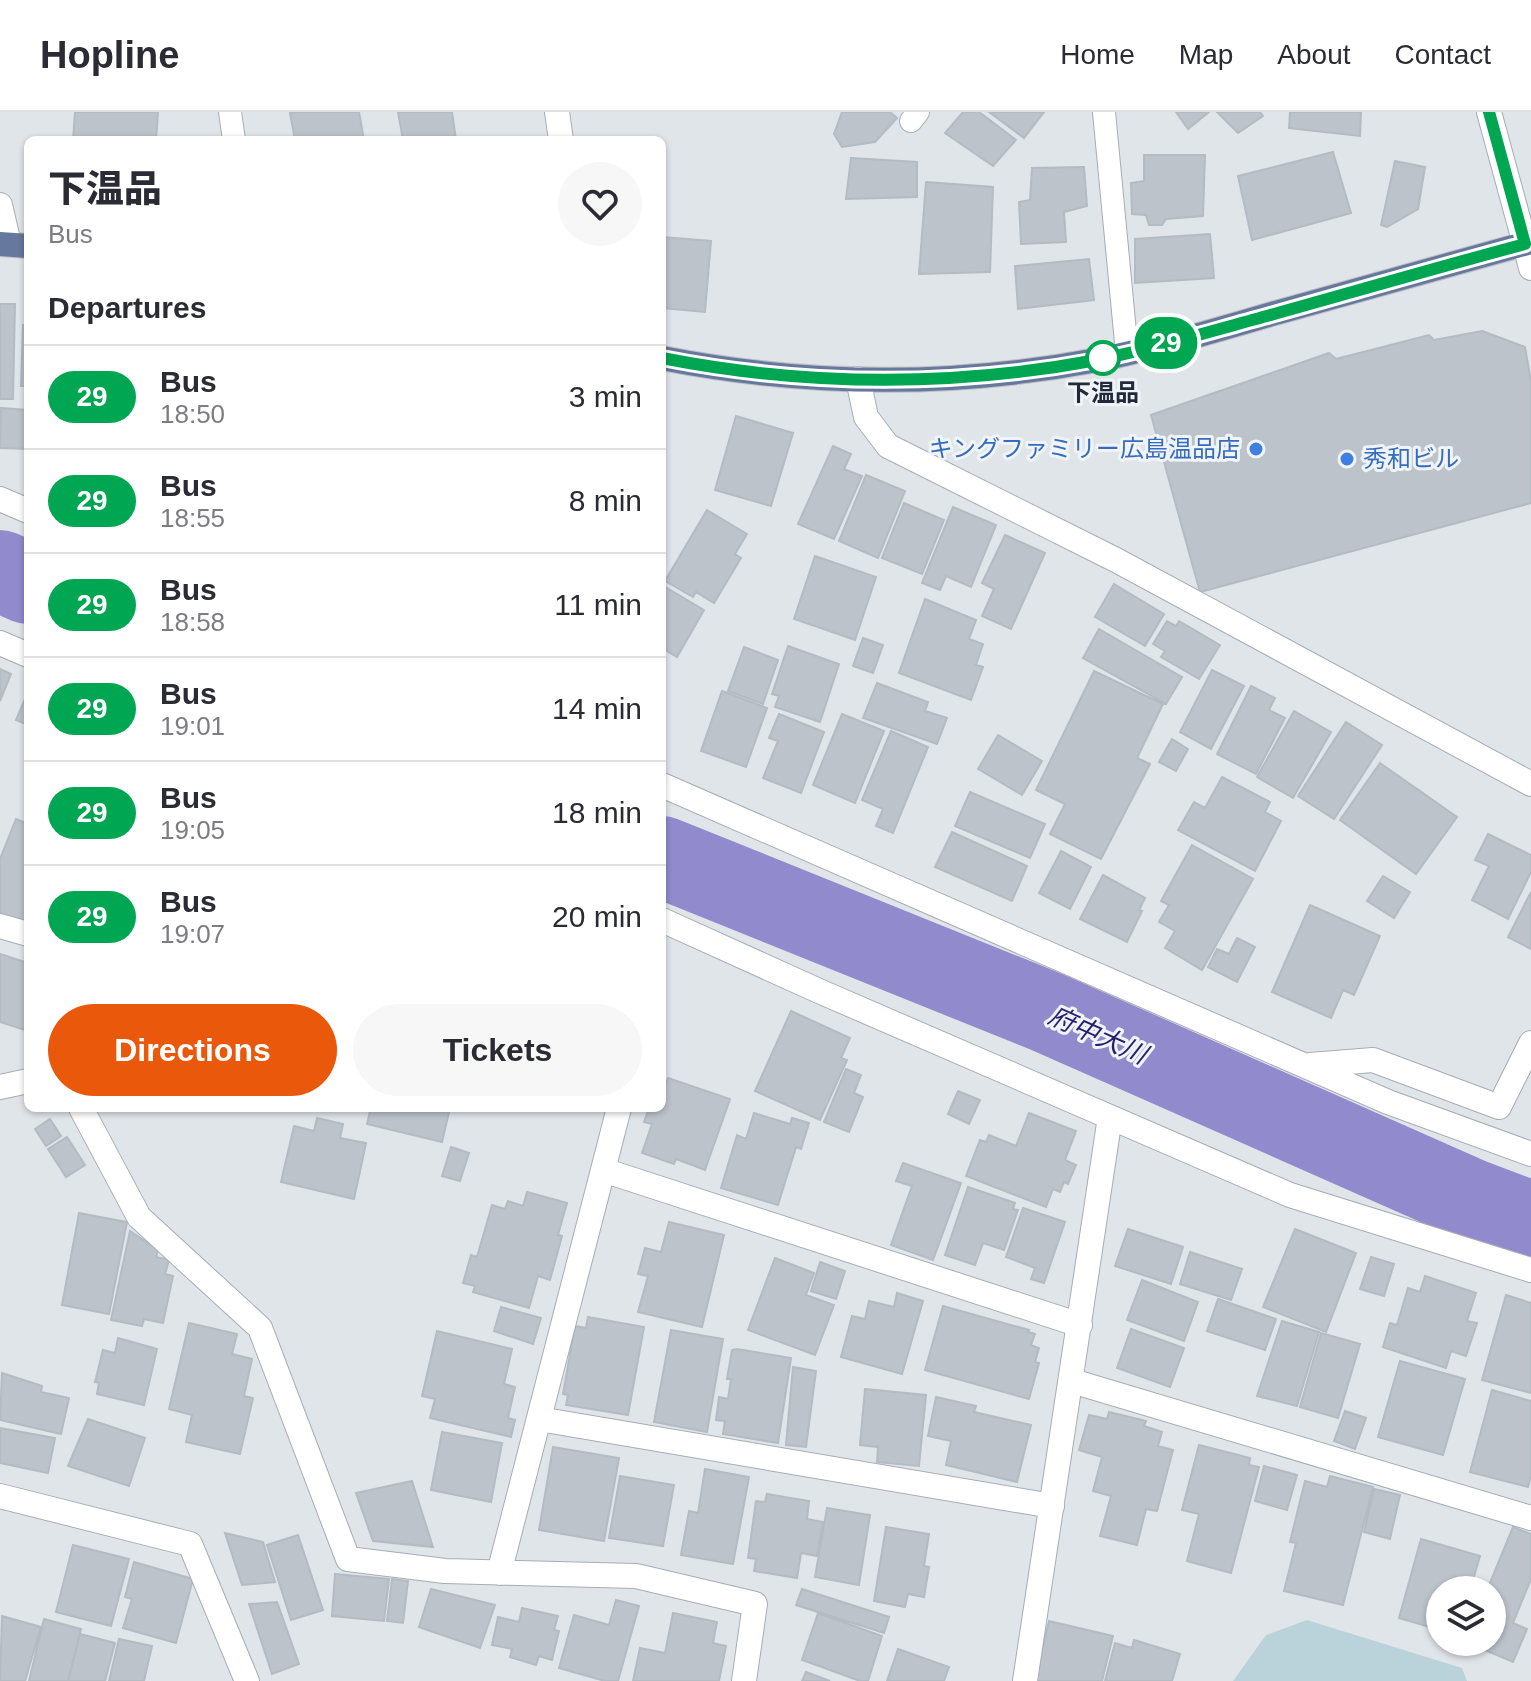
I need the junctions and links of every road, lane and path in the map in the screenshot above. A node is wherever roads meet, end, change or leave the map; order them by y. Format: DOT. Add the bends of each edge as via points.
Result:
graph roads {
  1 [pos="230,112"];
  2 [pos="557,112"];
  3 [pos="1104,112"];
  4 [pos="1489,112"];
  5 [pos="233,136"];
  6 [pos="560,136"];
  7 [pos="0,205"];
  8 [pos="1528,243"];
  9 [pos="12,245"];
  10 [pos="1531,268"];
  11 [pos="1127,353"];
  12 [pos="666,359"];
  13 [pos="858,379"];
  14 [pos="0,499"];
  15 [pos="24,509"];
  16 [pos="0,643"];
  17 [pos="24,653"];
  18 [pos="1531,784"];
  19 [pos="666,787"];
  20 [pos="0,926"];
  21 [pos="666,928"];
  22 [pos="24,933"];
  23 [pos="1531,1043"];
  24 [pos="1303,1065"];
  25 [pos="24,1082"];
  26 [pos="0,1087"];
  27 [pos="83,1112"];
  28 [pos="618,1112"];
  29 [pos="1110,1117"];
  30 [pos="1531,1154"];
  31 [pos="603,1170"];
  32 [pos="1531,1270"];
  33 [pos="1080,1325"];
  34 [pos="1072,1381"];
  35 [pos="539,1419"];
  36 [pos="0,1496"];
  37 [pos="1052,1506"];
  38 [pos="1531,1518"];
  39 [pos="499,1573"];
  40 [pos="247,1681"];
  41 [pos="744,1681"];
  42 [pos="1025,1681"];
  1 -- 5 [label="lane"];
  2 -- 6 [label="street"];
  3 -- 11 [label="lane"];
  4 -- 8 [label="street"];
  7 -- 9 [label="street"];
  8 -- 10 [label="street"];
  8 -- 11 [label="main road"];
  11 -- 13 [label="main road" via="1005,373"];
  12 -- 13 [label="main road" via="785,376"];
  13 -- 18 [label="street" via="866,417 888,446 1116,560"];
  14 -- 15 [label="street"];
  16 -- 17 [label="street"];
  19 -- 24 [label="street"];
  20 -- 22 [label="street"];
  21 -- 29 [label="street"];
  23 -- 24 [label="street" via="1499,1107 1373,1060"];
  24 -- 30 [label="street"];
  25 -- 26 [label="street"];
  27 -- 39 [label="street" via="139,1217 260,1328 348,1559"];
  28 -- 31 [label="street"];
  29 -- 32 [label="street" via="1290,1195"];
  29 -- 33 [label="street"];
  31 -- 33 [label="street"];
  31 -- 35 [label="street"];
  33 -- 34 [label="street"];
  34 -- 37 [label="street"];
  34 -- 38 [label="street"];
  35 -- 37 [label="street"];
  35 -- 39 [label="street"];
  36 -- 40 [label="street" via="190,1544"];
  37 -- 42 [label="street"];
  39 -- 41 [label="street" via="636,1576 755,1604"];
}
